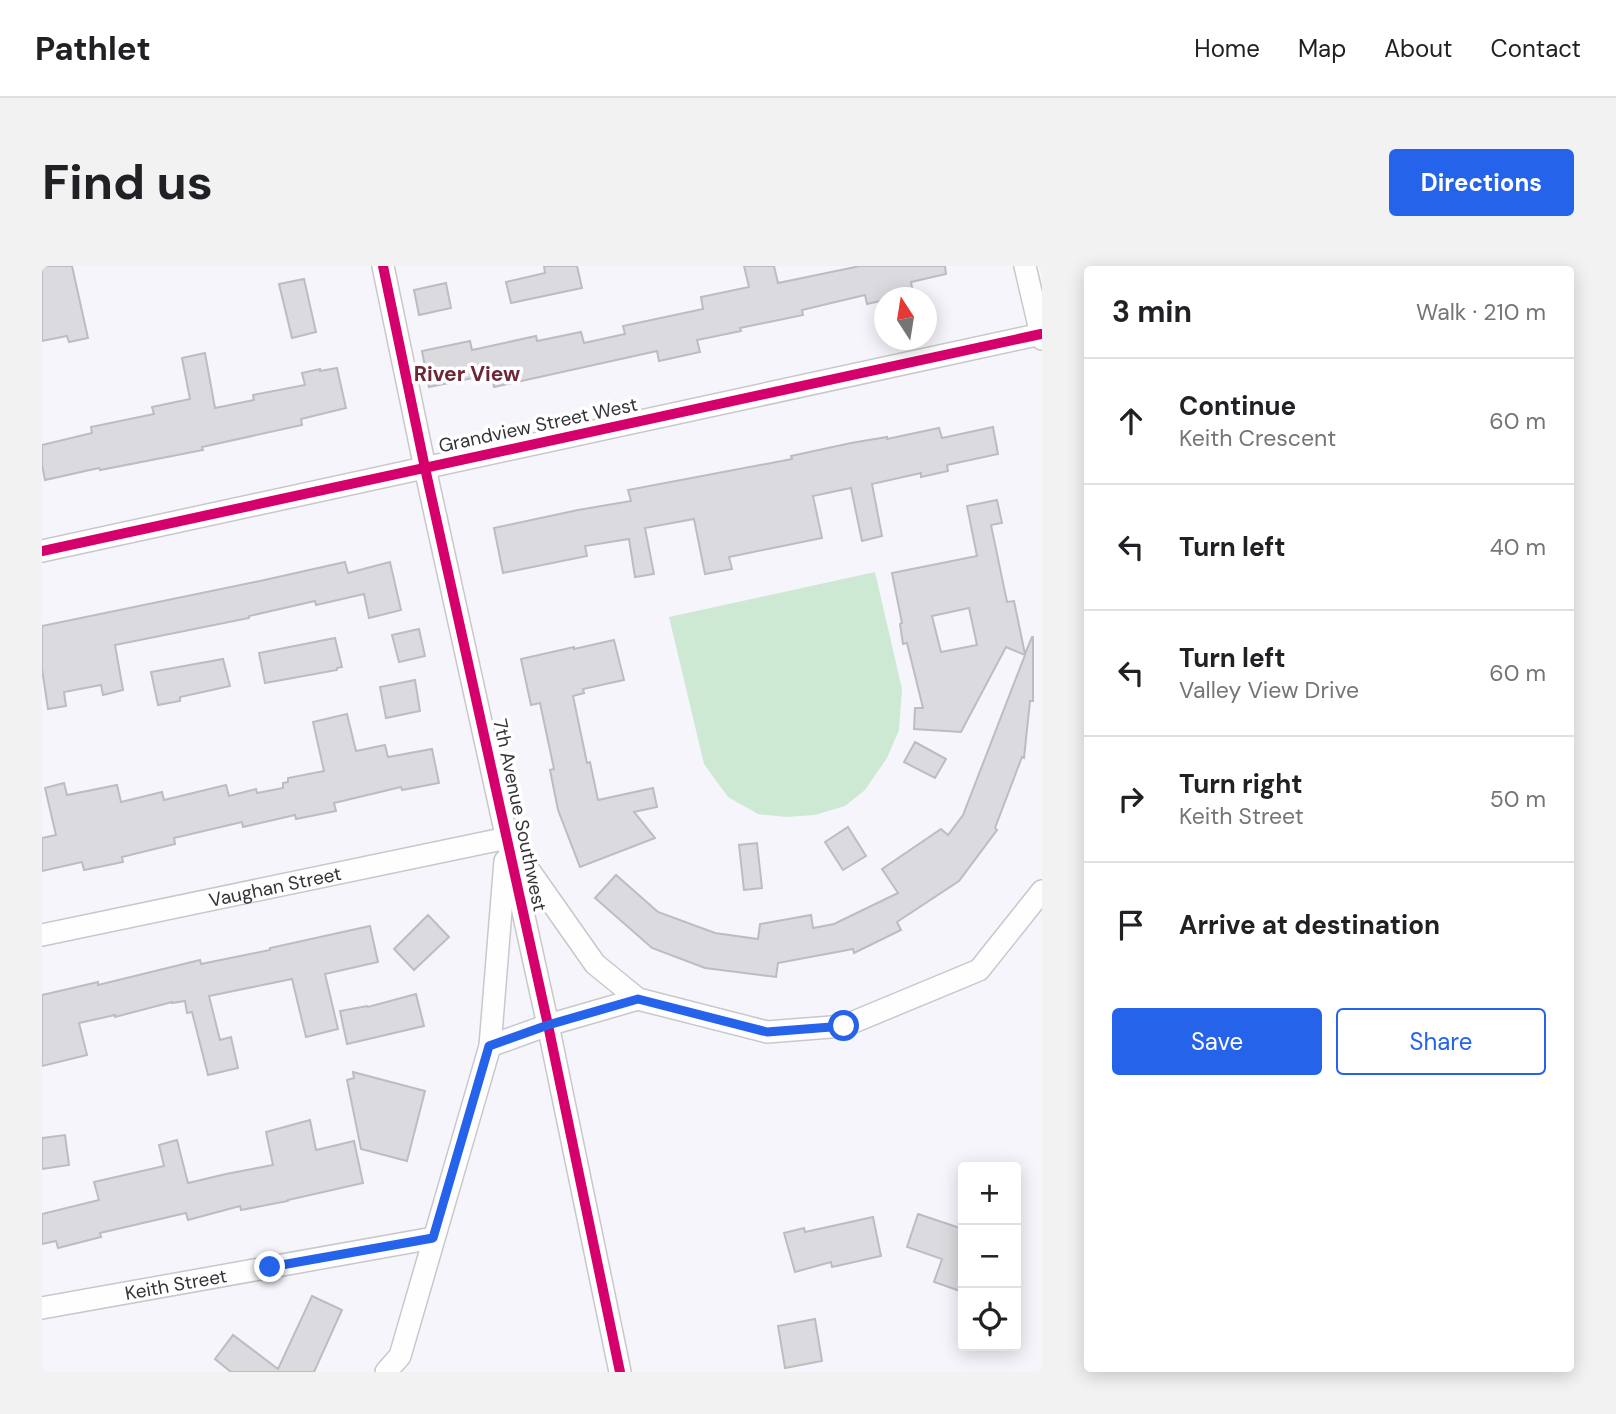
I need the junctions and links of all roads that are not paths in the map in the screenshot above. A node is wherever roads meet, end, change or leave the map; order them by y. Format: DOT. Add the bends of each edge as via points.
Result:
graph roads {
  1 [pos="383,266"];
  2 [pos="1025,266"];
  3 [pos="1041,337"];
  4 [pos="425,468"];
  5 [pos="42,551"];
  6 [pos="507,838"];
  7 [pos="1042,891"];
  8 [pos="42,935"];
  9 [pos="638,999"];
  10 [pos="548,1025"];
  11 [pos="489,1046"];
  12 [pos="433,1238"];
  13 [pos="42,1308"];
  14 [pos="386,1372"];
  15 [pos="620,1372"];
  1 -- 4 [label="street, 7th Avenue Southwest"];
  2 -- 3 [label="street"];
  3 -- 4 [label="street, Grandview Street West"];
  4 -- 5 [label="street, Grandview Street West"];
  4 -- 6 [label="street, 7th Avenue Southwest"];
  6 -- 8 [label="street, Vaughan Street"];
  6 -- 9 [label="street" via="595,964"];
  6 -- 10 [label="street, 7th Avenue Southwest"];
  6 -- 11 [label="street"];
  7 -- 9 [label="street" via="979,970 844,1026 767,1032"];
  9 -- 10 [label="street"];
  10 -- 11 [label="street"];
  10 -- 15 [label="street, 7th Avenue Southwest"];
  11 -- 12 [label="street"];
  12 -- 13 [label="street, Keith Street"];
  12 -- 14 [label="street" via="400,1356"];
}
